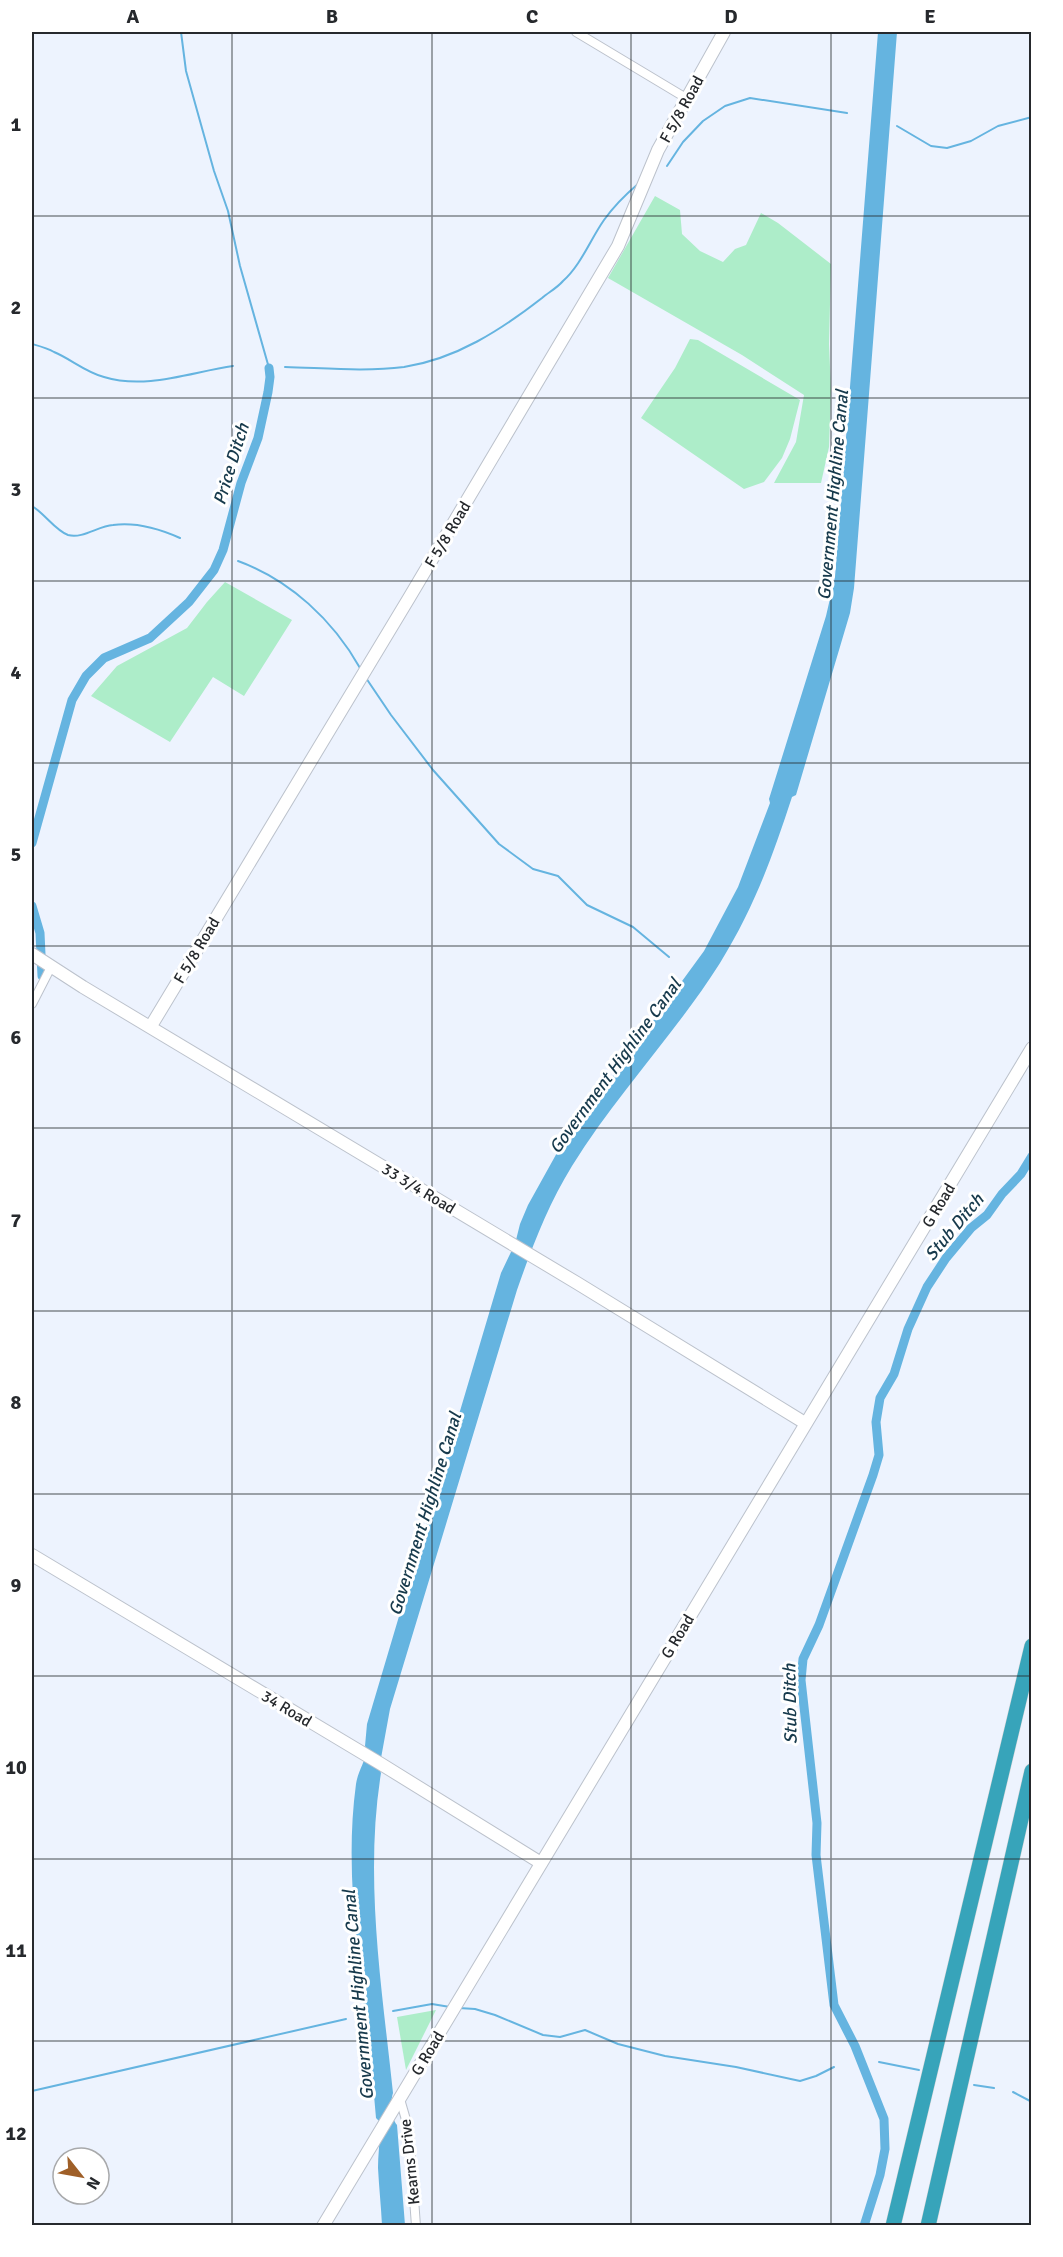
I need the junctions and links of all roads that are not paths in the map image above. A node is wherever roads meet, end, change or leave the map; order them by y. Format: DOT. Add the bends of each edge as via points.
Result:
graph roads {
  1 [pos="576,32"];
  2 [pos="724,32"];
  3 [pos="686,98"];
  4 [pos="32,954"];
  5 [pos="51,967"];
  6 [pos="32,1004"];
  7 [pos="151,1026"];
  8 [pos="1032,1048"];
  9 [pos="805,1423"];
  10 [pos="32,1555"];
  11 [pos="1032,1646"];
  12 [pos="1032,1771"];
  13 [pos="541,1863"];
  14 [pos="400,2099"];
  15 [pos="323,2226"];
  16 [pos="416,2226"];
  17 [pos="893,2226"];
  18 [pos="929,2226"];
  1 -- 3 [label="street"];
  2 -- 3 [label="street, F 5/8 Road"];
  3 -- 7 [label="street, F 5/8 Road" via="658,150 618,246"];
  4 -- 5 [label="street, 33 3/4 Road"];
  5 -- 6 [label="street"];
  5 -- 7 [label="street, 33 3/4 Road"];
  7 -- 9 [label="street, 33 3/4 Road"];
  8 -- 9 [label="street, G Road"];
  9 -- 13 [label="street, G Road"];
  10 -- 13 [label="street, 34 Road"];
  11 -- 17 [label="highway"];
  12 -- 18 [label="highway"];
  13 -- 14 [label="street, G Road"];
  14 -- 15 [label="street, G Road"];
  14 -- 16 [label="street, Kearns Drive" via="410,2139"];
}
